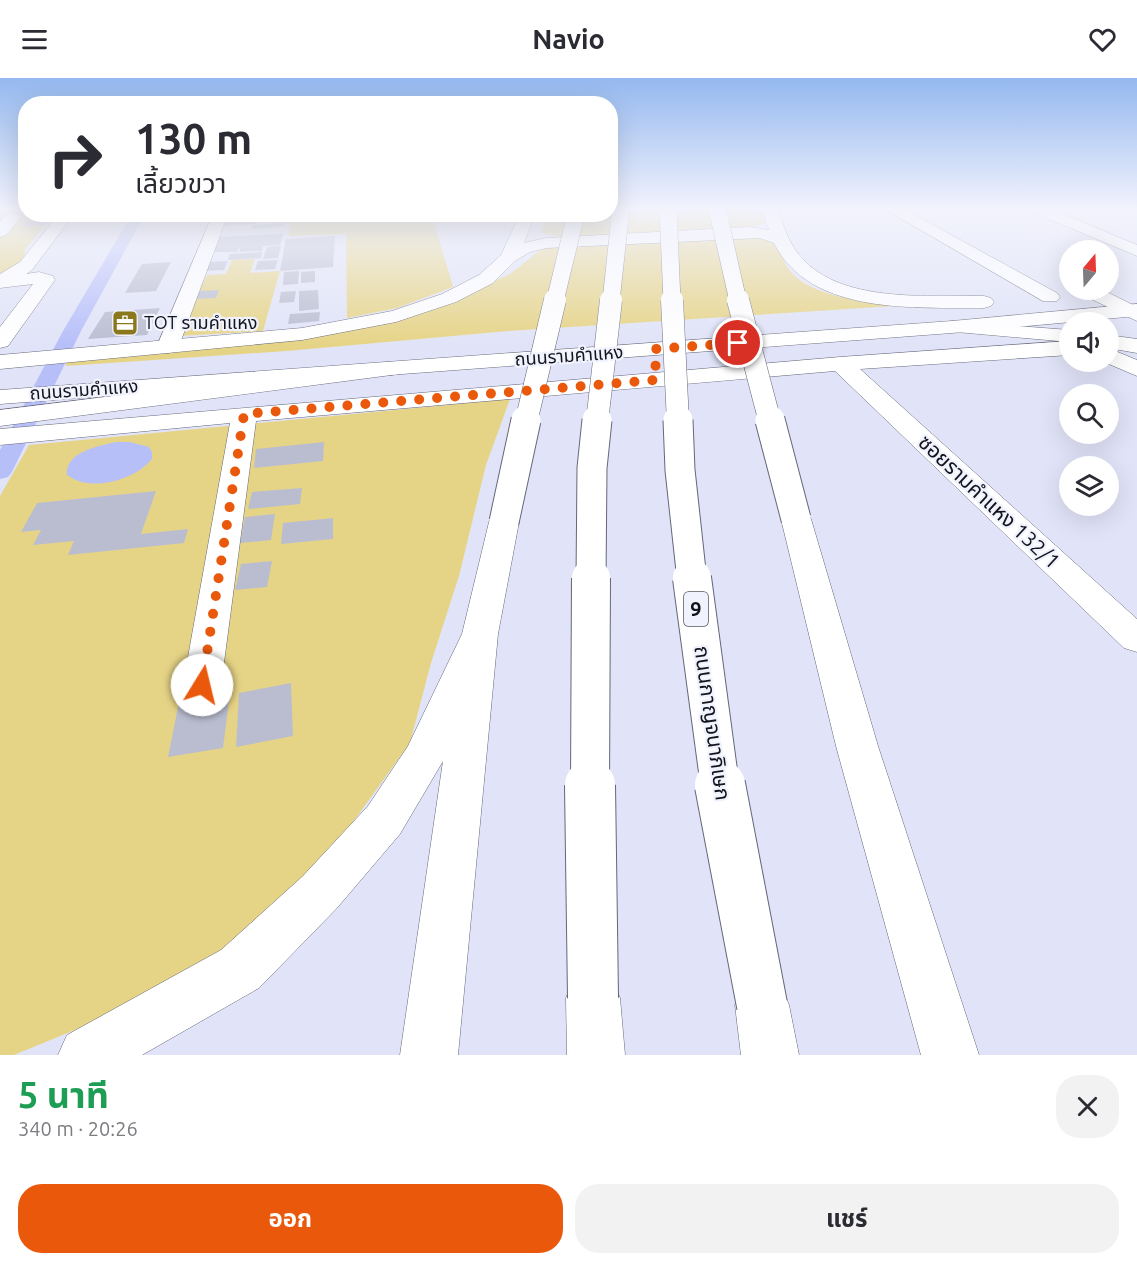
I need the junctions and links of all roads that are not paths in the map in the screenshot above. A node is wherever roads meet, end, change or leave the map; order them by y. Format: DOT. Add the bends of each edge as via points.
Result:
graph roads {
  1 [pos="36,254"];
  2 [pos="205,254"];
  3 [pos="511,254"];
  4 [pos="515,254"];
  5 [pos="566,254"];
  6 [pos="616,254"];
  7 [pos="670,254"];
  8 [pos="727,254"];
  9 [pos="790,254"];
  10 [pos="972,254"];
  11 [pos="509,257"];
  12 [pos="0,282"];
  13 [pos="1137,291"];
  14 [pos="1119,292"];
  15 [pos="1059,296"];
  16 [pos="1050,297"];
  17 [pos="1119,300"];
  18 [pos="984,302"];
  19 [pos="1135,309"];
  20 [pos="841,313"];
  21 [pos="770,318"];
  22 [pos="722,322"];
  23 [pos="698,324"];
  24 [pos="952,327"];
  25 [pos="626,329"];
  26 [pos="590,332"];
  27 [pos="567,333"];
  28 [pos="1059,335"];
  29 [pos="531,336"];
  30 [pos="653,338"];
  31 [pos="0,340"];
  32 [pos="1119,343"];
  33 [pos="168,346"];
  34 [pos="1137,346"];
  35 [pos="1059,349"];
  36 [pos="316,352"];
  37 [pos="1119,360"];
  38 [pos="840,364"];
  39 [pos="8,369"];
  40 [pos="1137,369"];
  41 [pos="656,380"];
  42 [pos="78,390"];
  43 [pos="0,397"];
  44 [pos="244,414"];
  45 [pos="0,418"];
  46 [pos="0,437"];
  47 [pos="480,634"];
  48 [pos="1137,639"];
  49 [pos="202,685"];
  50 [pos="766,1030"];
  51 [pos="87,1055"];
  52 [pos="429,1055"];
  53 [pos="596,1055"];
  54 [pos="950,1055"];
  1 -- 12 [label="main road" via="26,266"];
  2 -- 33 [label="main road"];
  3 -- 11 [label="main road"];
  4 -- 11 [label="main road"];
  5 -- 47 [label="main road, bridge"];
  6 -- 53 [label="main road, bridge" via="592,468 590,760"];
  7 -- 50 [label="main road, ถนนกาญจนาภิเษก / 9, bridge" via="680,470 693,591 716,763"];
  8 -- 54 [label="main road, bridge" via="857,746"];
  9 -- 18 [label="main road" via="812,276 862,296"];
  10 -- 16 [label="main road"];
  11 -- 33 [label="main road" via="486,279 465,290 396,316 302,334"];
  12 -- 31 [label="main road" via="46,280"];
  13 -- 14 [label="main road"];
  15 -- 16 [label="main road"];
  16 -- 18 [label="main road"];
  17 -- 19 [label="main road"];
  18 -- 20 [label="main road"];
  19 -- 24 [label="main road, ถนนรามคำแหง"];
  21 -- 22 [label="main road"];
  23 -- 30 [label="main road, ถนนรามคำแหง"];
  24 -- 28 [label="main road"];
  24 -- 30 [label="main road, ถนนรามคำแหง"];
  25 -- 26 [label="main road, ถนนรามคำแหง"];
  27 -- 29 [label="main road, ถนนรามคำแหง"];
  30 -- 41 [label="main road"];
  30 -- 42 [label="main road, ถนนรามคำแหง" via="391,369"];
  32 -- 34 [label="main road"];
  33 -- 42 [label="main road"];
  35 -- 38 [label="main road"];
  36 -- 42 [label="main road, ถนนรามคำแหง"];
  37 -- 40 [label="main road"];
  38 -- 41 [label="main road"];
  38 -- 48 [label="main road, ซอยรามคำแหง 132/1"];
  39 -- 42 [label="main road, ถนนรามคำแหง"];
  41 -- 44 [label="main road"];
  42 -- 43 [label="main road, ถนนรามคำแหง"];
  42 -- 44 [label="main road"];
  42 -- 45 [label="main road"];
  42 -- 46 [label="main road"];
  44 -- 49 [label="main road"];
  47 -- 51 [label="main road" via="425,754 384,820 320,892 240,969"];
  47 -- 52 [label="main road"];
}
